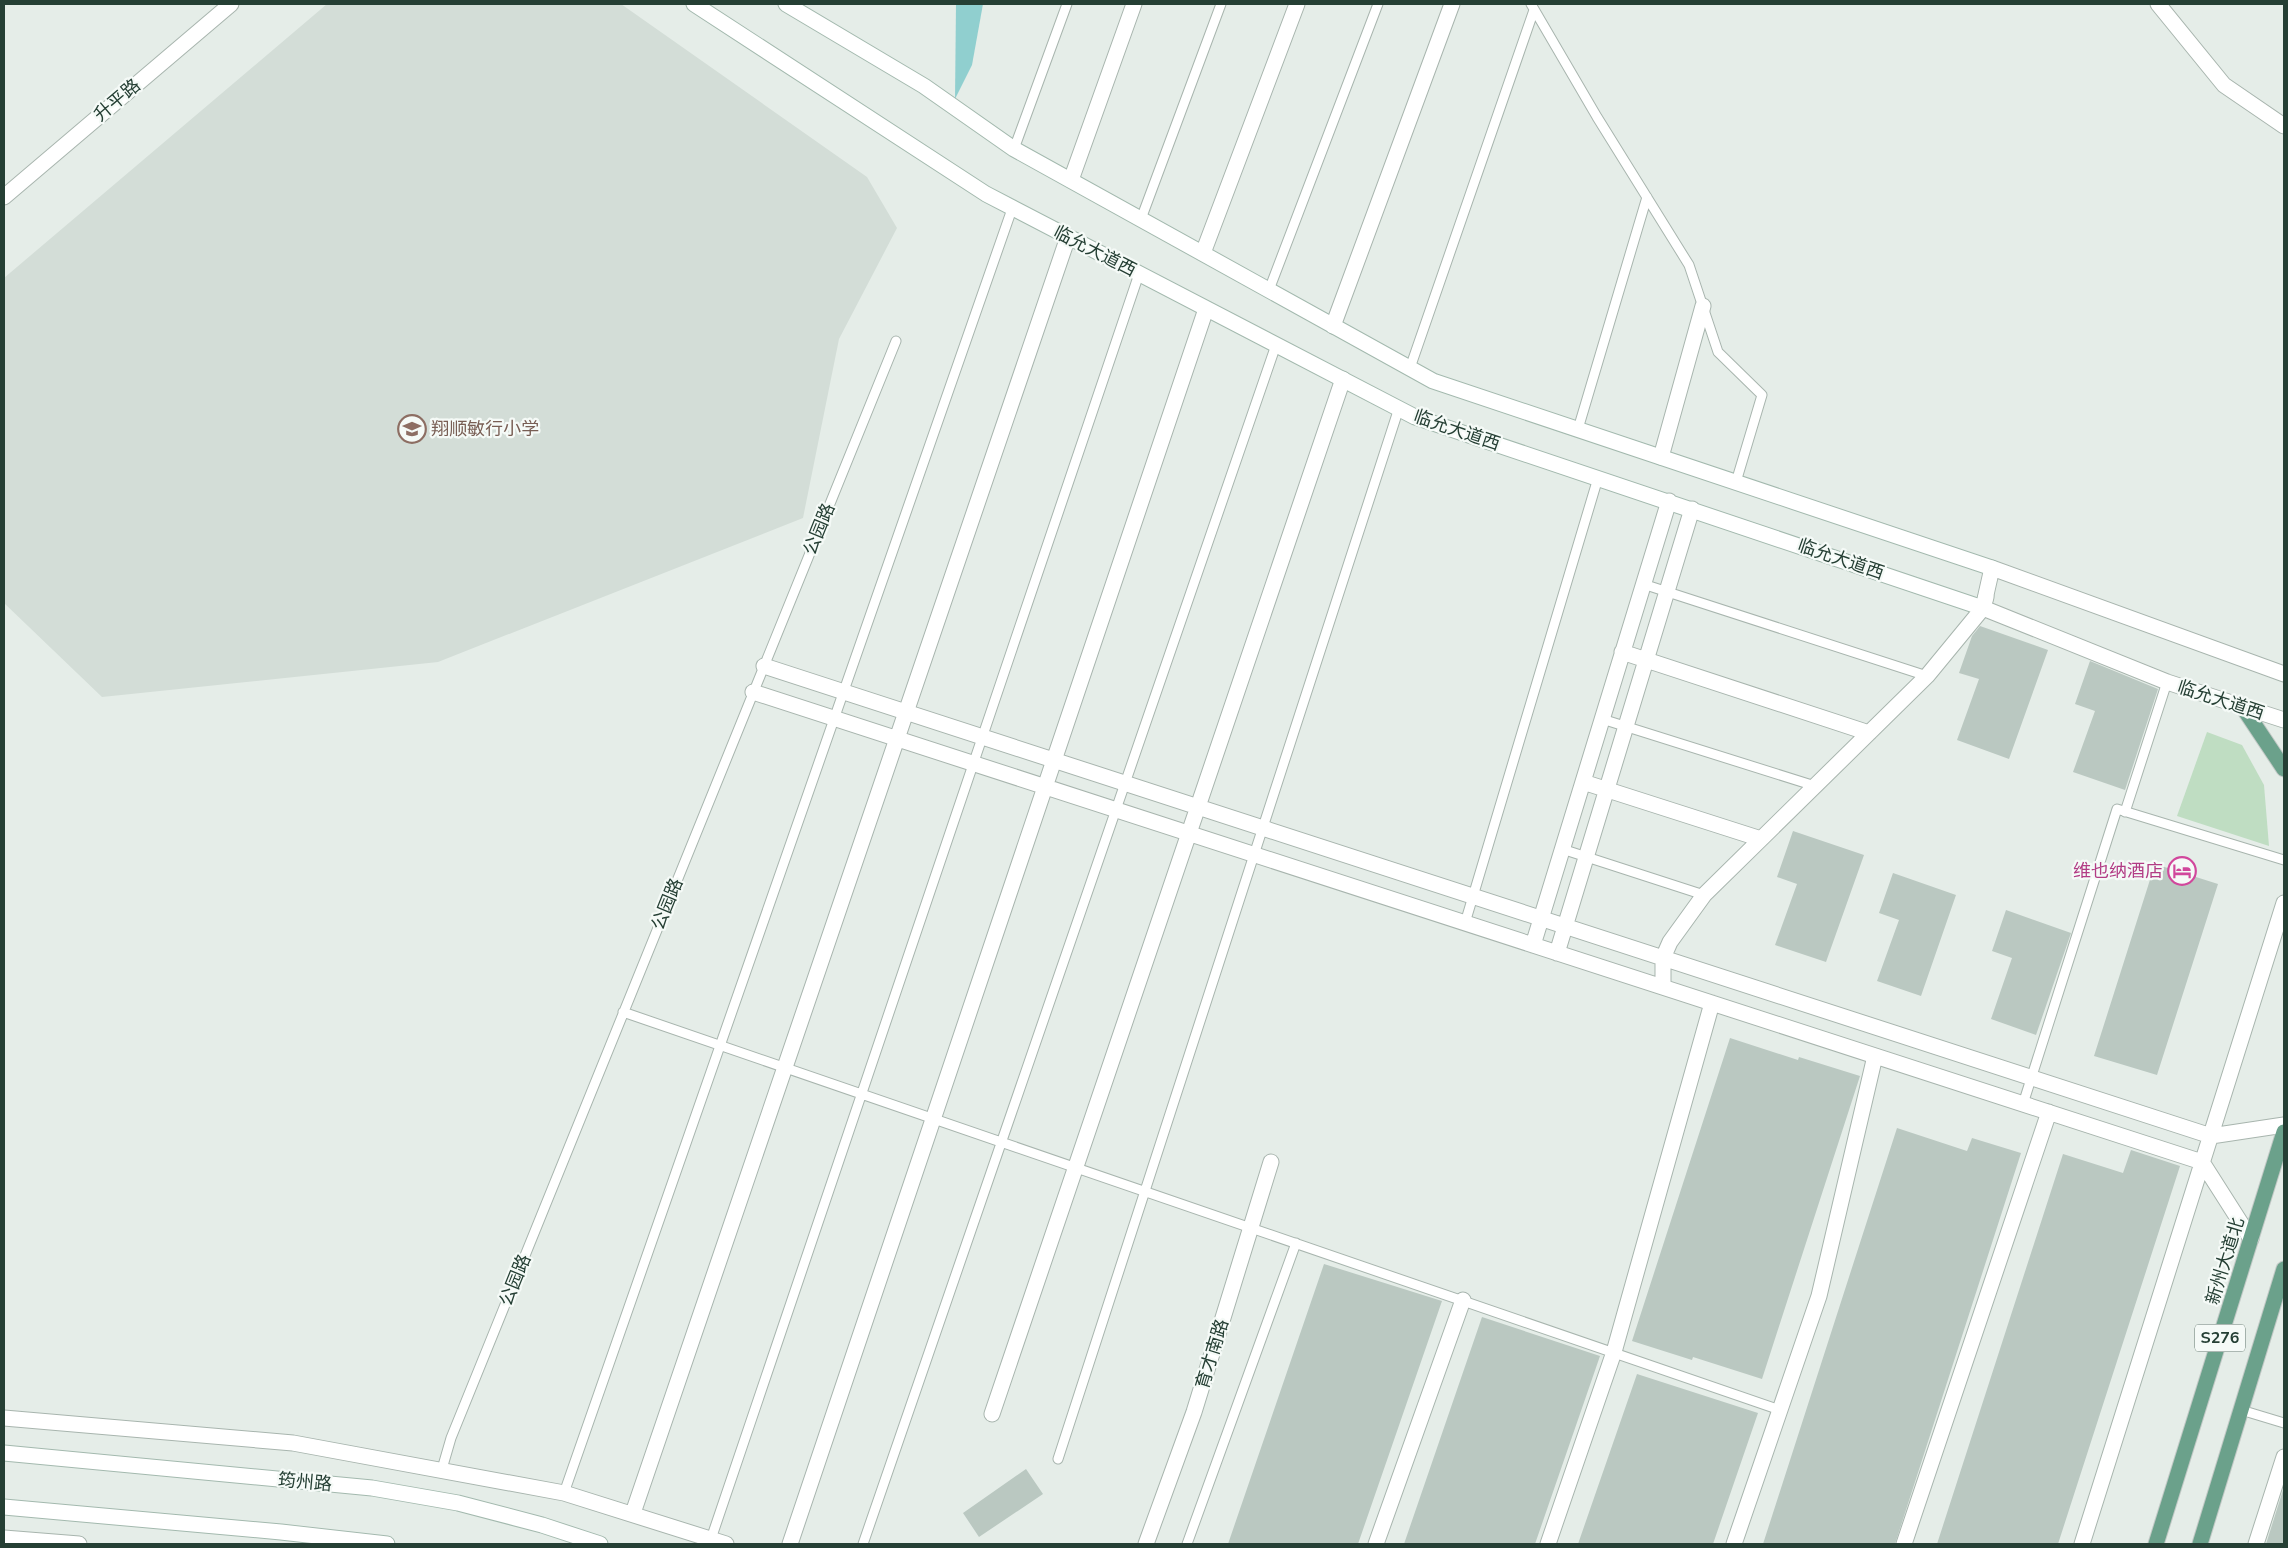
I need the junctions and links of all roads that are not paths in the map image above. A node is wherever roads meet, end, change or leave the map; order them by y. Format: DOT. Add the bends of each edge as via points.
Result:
graph roads {
  1 [pos="231,4"];
  2 [pos="694,4"];
  3 [pos="786,4"];
  4 [pos="1067,4"];
  5 [pos="1134,4"];
  6 [pos="1220,4"];
  7 [pos="1297,4"];
  8 [pos="1378,4"];
  9 [pos="1452,4"];
  10 [pos="2158,4"];
  11 [pos="1533,7"];
  12 [pos="2284,126"];
  13 [pos="1014,149"];
  14 [pos="1071,180"];
  15 [pos="4,197"];
  16 [pos="1647,197"];
  17 [pos="1012,208"];
  18 [pos="1141,219"];
  19 [pos="1068,237"];
  20 [pos="1203,253"];
  21 [pos="1139,274"];
  22 [pos="1269,290"];
  23 [pos="1703,306"];
  24 [pos="1206,309"];
  25 [pos="1334,326"];
  26 [pos="896,341"];
  27 [pos="1276,345"];
  28 [pos="1410,368"];
  29 [pos="1343,380"];
  30 [pos="1399,408"];
  31 [pos="1578,429"];
  32 [pos="1661,457"];
  33 [pos="1598,478"];
  34 [pos="1736,482"];
  35 [pos="1669,501"];
  36 [pos="1692,509"];
  37 [pos="1992,568"];
  38 [pos="1644,584"];
  39 [pos="1667,592"];
  40 [pos="1983,608"];
  41 [pos="1622,652"];
  42 [pos="1646,660"];
  43 [pos="764,666"];
  44 [pos="2284,674"];
  45 [pos="1927,676"];
  46 [pos="2168,682"];
  47 [pos="753,692"];
  48 [pos="844,692"];
  49 [pos="2242,706"];
  50 [pos="906,712"];
  51 [pos="834,718"];
  52 [pos="1602,719"];
  53 [pos="2284,720"];
  54 [pos="1626,726"];
  55 [pos="1869,733"];
  56 [pos="982,737"];
  57 [pos="897,739"];
  58 [pos="1054,760"];
  59 [pos="973,763"];
  60 [pos="2284,769"];
  61 [pos="1583,782"];
  62 [pos="1125,784"];
  63 [pos="1815,786"];
  64 [pos="1045,787"];
  65 [pos="1606,789"];
  66 [pos="1198,807"];
  67 [pos="1116,810"];
  68 [pos="2125,812"];
  69 [pos="1263,828"];
  70 [pos="1189,834"];
  71 [pos="1761,839"];
  72 [pos="1562,848"];
  73 [pos="1254,855"];
  74 [pos="1586,856"];
  75 [pos="2284,860"];
  76 [pos="1704,895"];
  77 [pos="1472,896"];
  78 [pos="2284,903"];
  79 [pos="1540,918"];
  80 [pos="1464,922"];
  81 [pos="1565,926"];
  82 [pos="1532,944"];
  83 [pos="1557,952"];
  84 [pos="1663,958"];
  85 [pos="1663,987"];
  86 [pos="1712,1003"];
  87 [pos="623,1012"];
  88 [pos="720,1045"];
  89 [pos="1876,1056"];
  90 [pos="785,1068"];
  91 [pos="2031,1078"];
  92 [pos="862,1094"];
  93 [pos="2023,1104"];
  94 [pos="2049,1112"];
  95 [pos="933,1118"];
  96 [pos="2284,1125"];
  97 [pos="2284,1132"];
  98 [pos="2211,1136"];
  99 [pos="1002,1142"];
  100 [pos="1271,1162"];
  101 [pos="2202,1162"];
  102 [pos="1076,1167"];
  103 [pos="1145,1191"];
  104 [pos="1251,1227"];
  105 [pos="2251,1239"];
  106 [pos="1296,1243"];
  107 [pos="2284,1269"];
  108 [pos="1463,1300"];
  109 [pos="1614,1352"];
  110 [pos="1780,1410"];
  111 [pos="2241,1410"];
  112 [pos="992,1414"];
  113 [pos="4,1418"];
  114 [pos="2284,1423"];
  115 [pos="4,1453"];
  116 [pos="2284,1457"];
  117 [pos="1058,1459"];
  118 [pos="442,1470"];
  119 [pos="564,1493"];
  120 [pos="4,1507"];
  121 [pos="634,1514"];
  122 [pos="4,1538"];
  123 [pos="711,1539"];
  124 [pos="79,1544"];
  125 [pos="387,1544"];
  126 [pos="600,1544"];
  127 [pos="726,1544"];
  128 [pos="790,1544"];
  129 [pos="863,1544"];
  130 [pos="1146,1544"];
  131 [pos="1187,1544"];
  132 [pos="1376,1544"];
  133 [pos="1548,1544"];
  134 [pos="1734,1544"];
  135 [pos="1904,1544"];
  136 [pos="2082,1544"];
  137 [pos="2156,1544"];
  138 [pos="2200,1544"];
  139 [pos="2256,1544"];
  1 -- 15 [label="street, 升平路"];
  2 -- 17 [label="street, 临允大道西"];
  3 -- 13 [label="street" via="924,86"];
  4 -- 13 [label="lane"];
  5 -- 14 [label="street"];
  6 -- 18 [label="lane"];
  7 -- 20 [label="street"];
  8 -- 22 [label="lane"];
  9 -- 25 [label="street"];
  10 -- 12 [label="street" via="2224,85"];
  11 -- 16 [label="lane"];
  11 -- 28 [label="lane"];
  13 -- 14 [label="street"];
  14 -- 18 [label="street"];
  16 -- 23 [label="lane" via="1689,265"];
  16 -- 31 [label="lane"];
  17 -- 19 [label="street, 临允大道西"];
  17 -- 48 [label="lane"];
  18 -- 20 [label="street"];
  19 -- 21 [label="street, 临允大道西"];
  19 -- 50 [label="street"];
  20 -- 22 [label="street"];
  21 -- 24 [label="street, 临允大道西"];
  21 -- 56 [label="lane"];
  22 -- 25 [label="street"];
  23 -- 32 [label="street"];
  23 -- 34 [label="lane" via="1718,352 1762,395"];
  24 -- 27 [label="street, 临允大道西"];
  24 -- 58 [label="street"];
  25 -- 28 [label="street"];
  26 -- 43 [label="lane, 公园路"];
  27 -- 29 [label="street, 临允大道西"];
  27 -- 62 [label="lane"];
  28 -- 31 [label="street" via="1433,381"];
  29 -- 30 [label="street, 临允大道西"];
  29 -- 66 [label="street"];
  30 -- 33 [label="street, 临允大道西" via="1415,417"];
  30 -- 69 [label="lane"];
  31 -- 32 [label="street"];
  32 -- 34 [label="street"];
  33 -- 35 [label="street, 临允大道西"];
  33 -- 77 [label="lane"];
  34 -- 37 [label="street"];
  35 -- 36 [label="street, 临允大道西"];
  35 -- 38 [label="street"];
  36 -- 39 [label="street"];
  36 -- 40 [label="street, 临允大道西"];
  37 -- 40 [label="street"];
  37 -- 44 [label="street"];
  38 -- 39 [label="lane"];
  38 -- 41 [label="street"];
  39 -- 42 [label="street"];
  39 -- 45 [label="lane"];
  40 -- 45 [label="street"];
  40 -- 46 [label="street, 临允大道西"];
  41 -- 42 [label="street"];
  41 -- 52 [label="street"];
  42 -- 54 [label="street"];
  42 -- 55 [label="street"];
  43 -- 47 [label="lane, 公园路"];
  43 -- 48 [label="street"];
  45 -- 55 [label="street"];
  46 -- 49 [label="street, 临允大道西"];
  46 -- 68 [label="lane"];
  47 -- 51 [label="street"];
  47 -- 87 [label="lane, 公园路"];
  48 -- 50 [label="street"];
  48 -- 51 [label="lane"];
  49 -- 53 [label="street, 临允大道西"];
  49 -- 60 [label="main road"];
  50 -- 56 [label="street"];
  50 -- 57 [label="street"];
  51 -- 57 [label="street"];
  51 -- 88 [label="lane"];
  52 -- 54 [label="lane"];
  52 -- 61 [label="street"];
  54 -- 63 [label="lane"];
  54 -- 65 [label="street"];
  55 -- 63 [label="street"];
  56 -- 58 [label="street"];
  56 -- 59 [label="lane"];
  57 -- 59 [label="street"];
  57 -- 90 [label="street"];
  58 -- 62 [label="street"];
  58 -- 64 [label="street"];
  59 -- 64 [label="street"];
  59 -- 92 [label="lane"];
  61 -- 65 [label="street"];
  61 -- 72 [label="street"];
  62 -- 66 [label="street"];
  62 -- 67 [label="lane"];
  63 -- 71 [label="street"];
  64 -- 67 [label="street"];
  64 -- 95 [label="street"];
  65 -- 71 [label="street"];
  65 -- 74 [label="street"];
  66 -- 69 [label="street"];
  66 -- 70 [label="street"];
  67 -- 70 [label="street"];
  67 -- 99 [label="lane"];
  68 -- 75 [label="lane"];
  68 -- 91 [label="lane" via="2117,809"];
  69 -- 73 [label="lane"];
  69 -- 77 [label="street"];
  70 -- 73 [label="street"];
  70 -- 102 [label="street"];
  71 -- 76 [label="street"];
  72 -- 74 [label="lane"];
  72 -- 79 [label="street"];
  73 -- 80 [label="street"];
  73 -- 103 [label="lane"];
  74 -- 76 [label="lane"];
  74 -- 81 [label="street"];
  76 -- 84 [label="street" via="1670,942"];
  77 -- 79 [label="street"];
  77 -- 80 [label="lane"];
  78 -- 98 [label="street"];
  79 -- 81 [label="street"];
  79 -- 82 [label="street"];
  80 -- 82 [label="street"];
  81 -- 83 [label="street"];
  81 -- 84 [label="street"];
  82 -- 83 [label="street"];
  83 -- 85 [label="street"];
  84 -- 85 [label="street"];
  84 -- 91 [label="street"];
  85 -- 86 [label="street"];
  86 -- 89 [label="street"];
  86 -- 109 [label="street"];
  87 -- 88 [label="lane"];
  87 -- 118 [label="lane, 公园路" via="451,1438"];
  88 -- 90 [label="lane"];
  88 -- 119 [label="lane"];
  89 -- 93 [label="street"];
  89 -- 110 [label="street" via="1819,1296"];
  90 -- 92 [label="lane"];
  90 -- 121 [label="street"];
  91 -- 93 [label="lane"];
  91 -- 98 [label="street"];
  92 -- 95 [label="lane"];
  92 -- 123 [label="lane"];
  93 -- 94 [label="street"];
  94 -- 101 [label="street"];
  94 -- 135 [label="street"];
  95 -- 99 [label="lane"];
  95 -- 128 [label="street"];
  96 -- 98 [label="street"];
  97 -- 105 [label="main road, 新州大道北 / S276"];
  98 -- 101 [label="street"];
  99 -- 102 [label="lane"];
  99 -- 129 [label="lane"];
  100 -- 104 [label="street, 育才南路"];
  101 -- 105 [label="street"];
  101 -- 136 [label="street"];
  102 -- 103 [label="lane"];
  102 -- 112 [label="street"];
  103 -- 104 [label="lane"];
  103 -- 117 [label="lane"];
  104 -- 106 [label="lane"];
  104 -- 130 [label="street, 育才南路" via="1194,1412"];
  105 -- 137 [label="main road, 新州大道北 / S276"];
  106 -- 108 [label="lane"];
  106 -- 131 [label="lane"];
  107 -- 111 [label="main road, S276"];
  108 -- 109 [label="lane"];
  108 -- 132 [label="street"];
  109 -- 110 [label="lane"];
  109 -- 133 [label="street"];
  110 -- 134 [label="street"];
  111 -- 114 [label="lane"];
  111 -- 138 [label="main road, S276"];
  113 -- 118 [label="street" via="293,1443"];
  115 -- 126 [label="street, 筠州路" via="372,1488 458,1503"];
  116 -- 139 [label="street"];
  118 -- 119 [label="street"];
  119 -- 121 [label="street"];
  120 -- 125 [label="street"];
  121 -- 123 [label="street"];
  122 -- 124 [label="street"];
  123 -- 127 [label="street"];
}
